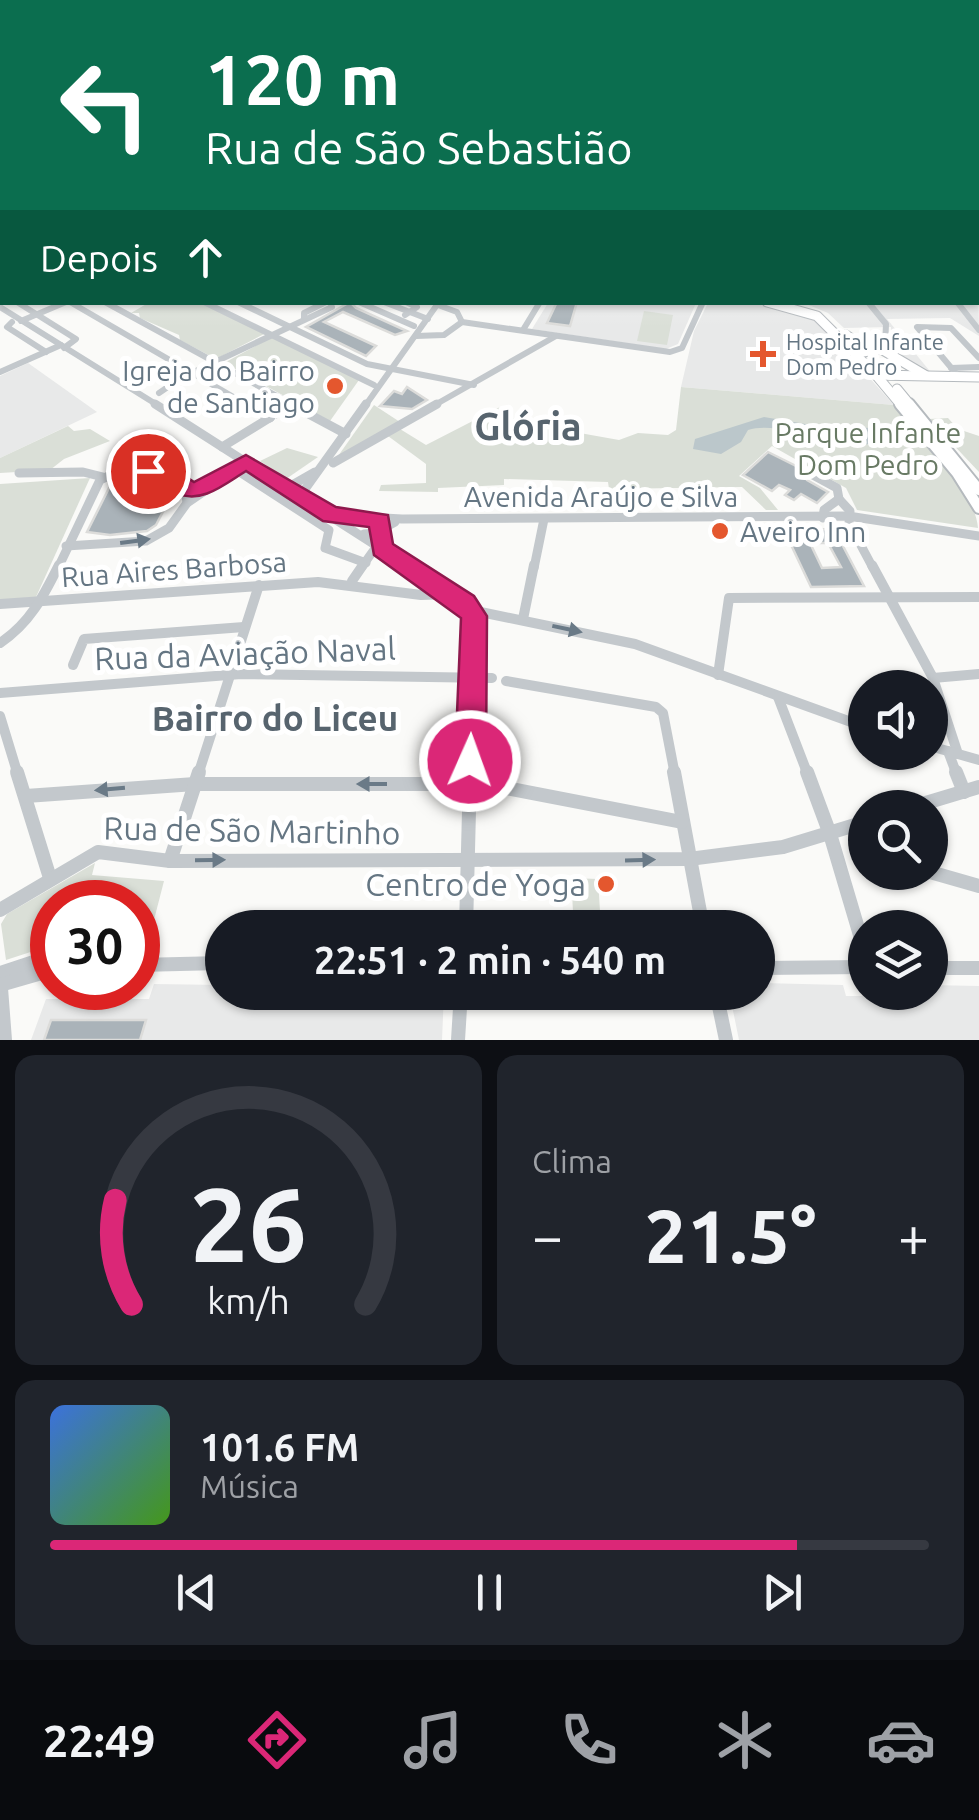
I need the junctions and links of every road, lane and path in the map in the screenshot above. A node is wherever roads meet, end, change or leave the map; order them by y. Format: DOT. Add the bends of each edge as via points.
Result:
graph roads {
  1 [pos="22,305"];
  2 [pos="60,305"];
  3 [pos="74,305"];
  4 [pos="110,305"];
  5 [pos="210,305"];
  6 [pos="244,305"];
  7 [pos="331,305"];
  8 [pos="366,305"];
  9 [pos="391,305"];
  10 [pos="413,305"];
  11 [pos="437,305"];
  12 [pos="440,305"];
  13 [pos="538,305"];
  14 [pos="701,305"];
  15 [pos="780,305"];
  16 [pos="802,305"];
  17 [pos="868,305"];
  18 [pos="870,305"];
  19 [pos="959,305"];
  20 [pos="0,310"];
  21 [pos="409,313"];
  22 [pos="36,314"];
  23 [pos="132,318"];
  24 [pos="398,319"];
  25 [pos="428,319"];
  26 [pos="17,321"];
  27 [pos="462,322"];
  28 [pos="112,326"];
  29 [pos="287,326"];
  30 [pos="414,326"];
  31 [pos="522,330"];
  32 [pos="979,330"];
  33 [pos="270,335"];
  34 [pos="416,336"];
  35 [pos="556,336"];
  36 [pos="63,346"];
  37 [pos="867,351"];
  38 [pos="46,352"];
  39 [pos="889,352"];
  40 [pos="979,358"];
  41 [pos="214,364"];
  42 [pos="951,368"];
  43 [pos="979,368"];
  44 [pos="2,370"];
  45 [pos="391,370"];
  46 [pos="910,374"];
  47 [pos="191,376"];
  48 [pos="882,376"];
  49 [pos="979,377"];
  50 [pos="960,378"];
  51 [pos="374,385"];
  52 [pos="474,385"];
  53 [pos="146,400"];
  54 [pos="346,434"];
  55 [pos="222,447"];
  56 [pos="246,462"];
  57 [pos="333,463"];
  58 [pos="235,470"];
  59 [pos="318,471"];
  60 [pos="19,472"];
  61 [pos="814,476"];
  62 [pos="104,477"];
  63 [pos="209,486"];
  64 [pos="185,488"];
  65 [pos="287,488"];
  66 [pos="979,490"];
  67 [pos="300,496"];
  68 [pos="839,499"];
  69 [pos="187,502"];
  70 [pos="292,506"];
  71 [pos="979,508"];
  72 [pos="330,515"];
  73 [pos="848,516"];
  74 [pos="365,518"];
  75 [pos="823,518"];
  76 [pos="544,520"];
  77 [pos="379,526"];
  78 [pos="362,533"];
  79 [pos="979,536"];
  80 [pos="66,546"];
  81 [pos="379,548"];
  82 [pos="366,563"];
  83 [pos="432,581"];
  84 [pos="352,582"];
  85 [pos="259,586"];
  86 [pos="422,594"];
  87 [pos="452,594"];
  88 [pos="888,597"];
  89 [pos="979,597"];
  90 [pos="41,601"];
  91 [pos="0,604"];
  92 [pos="471,610"];
  93 [pos="523,620"];
  94 [pos="244,626"];
  95 [pos="0,643"];
  96 [pos="73,666"];
  97 [pos="929,670"];
  98 [pos="979,674"];
  99 [pos="231,675"];
  100 [pos="472,675"];
  101 [pos="718,675"];
  102 [pos="948,677"];
  103 [pos="492,678"];
  104 [pos="506,681"];
  105 [pos="0,693"];
  106 [pos="778,697"];
  107 [pos="0,716"];
  108 [pos="848,721"];
  109 [pos="948,734"];
  110 [pos="948,751"];
  111 [pos="953,752"];
  112 [pos="979,760"];
  113 [pos="195,784"];
  114 [pos="470,784"];
  115 [pos="979,787"];
  116 [pos="964,792"];
  117 [pos="26,796"];
  118 [pos="948,797"];
  119 [pos="682,822"];
  120 [pos="848,828"];
  121 [pos="830,834"];
  122 [pos="468,859"];
  123 [pos="689,859"];
  124 [pos="170,861"];
  125 [pos="948,877"];
  126 [pos="50,878"];
  127 [pos="979,886"];
  128 [pos="0,910"];
  129 [pos="467,910"];
  130 [pos="699,910"];
  131 [pos="853,910"];
  132 [pos="160,963"];
  133 [pos="205,963"];
  134 [pos="30,964"];
  135 [pos="848,967"];
  136 [pos="775,968"];
  137 [pos="948,968"];
  138 [pos="979,968"];
  139 [pos="0,974"];
  140 [pos="30,976"];
  141 [pos="0,985"];
  142 [pos="459,1010"];
  143 [pos="720,1010"];
  144 [pos="6,1040"];
  145 [pos="458,1040"];
  146 [pos="726,1040"];
  1 -- 22 [label="street"];
  2 -- 22 [label="street"];
  3 -- 28 [label="street"];
  4 -- 23 [label="street"];
  5 -- 33 [label="street"];
  6 -- 29 [label="street"];
  7 -- 29 [label="street"];
  8 -- 24 [label="street"];
  9 -- 21 [label="street"];
  10 -- 21 [label="street" via="418,307"];
  11 -- 25 [label="street"];
  12 -- 27 [label="street"];
  13 -- 31 [label="street"];
  14 -- 35 [label="street" via="678,352"];
  15 -- 37 [label="main road" via="810,312"];
  16 -- 37 [label="main road" via="824,314"];
  17 -- 37 [label="street" via="883,327"];
  18 -- 39 [label="street" via="889,330"];
  19 -- 32 [label="street"];
  20 -- 26 [label="street"];
  21 -- 24 [label="street"];
  21 -- 25 [label="street"];
  22 -- 26 [label="street"];
  22 -- 36 [label="street" via="76,339"];
  23 -- 28 [label="street"];
  23 -- 41 [label="street"];
  24 -- 30 [label="street"];
  25 -- 34 [label="street"];
  26 -- 36 [label="street"];
  26 -- 38 [label="street" via="7,327"];
  27 -- 31 [label="street"];
  27 -- 34 [label="street" via="444,335"];
  28 -- 47 [label="street"];
  29 -- 33 [label="street"];
  29 -- 45 [label="street"];
  31 -- 35 [label="street"];
  33 -- 41 [label="street"];
  33 -- 51 [label="street"];
  34 -- 45 [label="street"];
  35 -- 52 [label="street"];
  36 -- 38 [label="street"];
  36 -- 53 [label="street"];
  37 -- 39 [label="main road"];
  37 -- 48 [label="main road" via="861,363"];
  38 -- 44 [label="street"];
  39 -- 46 [label="main road"];
  40 -- 42 [label="street" via="951,328 917,327"];
  41 -- 47 [label="street"];
  41 -- 54 [label="street"];
  42 -- 43 [label="street"];
  42 -- 50 [label="street"];
  45 -- 52 [label="street"];
  45 -- 54 [label="street"];
  46 -- 48 [label="main road"];
  46 -- 50 [label="main road"];
  47 -- 53 [label="street"];
  47 -- 55 [label="street" via="272,416"];
  48 -- 66 [label="main road"];
  48 -- 71 [label="main road"];
  49 -- 50 [label="main road"];
  52 -- 57 [label="street"];
  53 -- 55 [label="street"];
  54 -- 59 [label="street"];
  55 -- 56 [label="street"];
  56 -- 58 [label="street"];
  56 -- 65 [label="street"];
  58 -- 63 [label="street"];
  58 -- 70 [label="street"];
  59 -- 65 [label="street"];
  59 -- 67 [label="street"];
  60 -- 62 [label="street"];
  61 -- 68 [label="street" via="837,488"];
  62 -- 64 [label="street" via="154,471"];
  62 -- 80 [label="street"];
  63 -- 64 [label="street"];
  63 -- 69 [label="street"];
  64 -- 69 [label="street"];
  65 -- 67 [label="street"];
  67 -- 70 [label="street"];
  67 -- 72 [label="street"];
  68 -- 73 [label="street"];
  68 -- 75 [label="street"];
  80 -- 69 [label="street, one-way" via="146,541 168,528"];
  70 -- 82 [label="street" via="328,530 325,548"];
  72 -- 74 [label="street"];
  72 -- 78 [label="street"];
  73 -- 75 [label="street, Avenida Araújo e Silva"];
  73 -- 79 [label="street, Avenida Araújo e Silva"];
  73 -- 88 [label="street"];
  74 -- 77 [label="street"];
  74 -- 78 [label="street" via="358,525"];
  75 -- 76 [label="street, Avenida Araújo e Silva"];
  76 -- 77 [label="street, Avenida Araújo e Silva" via="402,519"];
  76 -- 93 [label="street"];
  77 -- 78 [label="street"];
  77 -- 81 [label="street"];
  78 -- 81 [label="street"];
  80 -- 90 [label="street"];
  81 -- 82 [label="street"];
  81 -- 83 [label="street"];
  82 -- 84 [label="street"];
  83 -- 86 [label="street"];
  83 -- 87 [label="street"];
  84 -- 85 [label="street, Rua Aires Barbosa"];
  84 -- 86 [label="street, Rua Aires Barbosa"];
  85 -- 90 [label="street, Rua Aires Barbosa"];
  85 -- 94 [label="street"];
  86 -- 87 [label="street, Rua Aires Barbosa"];
  87 -- 92 [label="street"];
  88 -- 89 [label="street"];
  88 -- 97 [label="street"];
  88 -- 101 [label="street" via="729,598"];
  90 -- 91 [label="street, Rua Aires Barbosa"];
  90 -- 95 [label="street"];
  92 -- 93 [label="street"];
  92 -- 100 [label="street"];
  93 -- 101 [label="street, one-way" via="621,640"];
  94 -- 96 [label="street" via="84,639"];
  94 -- 99 [label="street"];
  98 -- 102 [label="street"];
  99 -- 100 [label="street, Rua da Aviação Naval"];
  99 -- 105 [label="street, Rua da Aviação Naval"];
  99 -- 113 [label="street"];
  100 -- 103 [label="street, Rua da Aviação Naval"];
  100 -- 114 [label="street"];
  101 -- 106 [label="street"];
  104 -- 119 [label="street" via="664,712"];
  106 -- 108 [label="street"];
  106 -- 121 [label="street"];
  107 -- 117 [label="street"];
  109 -- 111 [label="street"];
  110 -- 111 [label="street"];
  111 -- 112 [label="street"];
  111 -- 116 [label="street"];
  114 -- 113 [label="street, one-way"];
  113 -- 117 [label="street, one-way"];
  113 -- 124 [label="street"];
  114 -- 119 [label="street"];
  114 -- 122 [label="street"];
  115 -- 116 [label="street"];
  116 -- 118 [label="street"];
  117 -- 126 [label="street"];
  119 -- 123 [label="street"];
  120 -- 121 [label="street, Rua de São Martinho"];
  121 -- 123 [label="street, Rua de São Martinho" via="783,848"];
  121 -- 131 [label="street"];
  122 -- 123 [label="street, Rua de São Martinho, one-way"];
  124 -- 122 [label="street, Rua de São Martinho, one-way"];
  122 -- 129 [label="street"];
  123 -- 130 [label="street"];
  124 -- 126 [label="street, Rua de São Martinho" via="108,851"];
  125 -- 127 [label="street"];
  126 -- 128 [label="street, Rua de São Martinho"];
  132 -- 133 [label="street"];
  134 -- 139 [label="street"];
  135 -- 136 [label="street"];
  137 -- 138 [label="street"];
  139 -- 144 [label="street"];
  140 -- 141 [label="street, bridge"];
  142 -- 145 [label="street"];
  143 -- 146 [label="street"];
}
